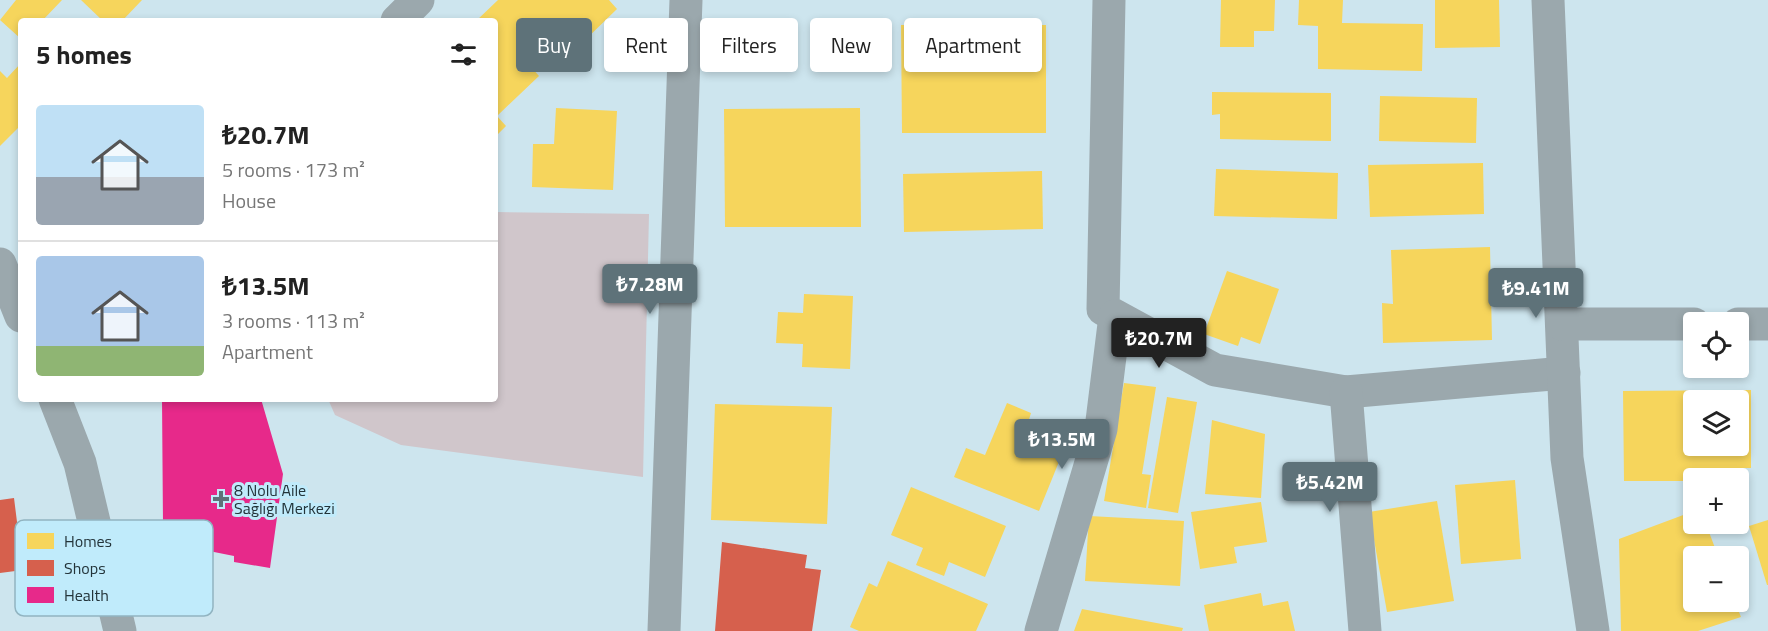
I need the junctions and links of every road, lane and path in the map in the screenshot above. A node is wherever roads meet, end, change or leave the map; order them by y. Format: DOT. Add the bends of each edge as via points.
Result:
graph roads {
  1 [pos="418,0"];
  2 [pos="686,0"];
  3 [pos="1109,0"];
  4 [pos="1548,0"];
  5 [pos="400,18"];
  6 [pos="0,264"];
  7 [pos="18,309"];
  8 [pos="1115,316"];
  9 [pos="1562,324"];
  10 [pos="1683,324"];
  11 [pos="1749,324"];
  12 [pos="1768,324"];
  13 [pos="1564,373"];
  14 [pos="1346,392"];
  15 [pos="56,402"];
  16 [pos="93,520"];
  17 [pos="116,616"];
  18 [pos="120,631"];
  19 [pos="664,631"];
  20 [pos="1041,631"];
  21 [pos="1365,631"];
  22 [pos="1593,631"];
  1 -- 5 [label="street"];
  2 -- 19 [label="street"];
  3 -- 8 [label="street" via="1103,309"];
  4 -- 9 [label="street"];
  6 -- 7 [label="street"];
  8 -- 14 [label="street" via="1215,370"];
  8 -- 20 [label="street" via="1101,429"];
  9 -- 10 [label="street"];
  9 -- 13 [label="street"];
  11 -- 12 [label="street"];
  13 -- 14 [label="street"];
  13 -- 22 [label="street" via="1567,458"];
  14 -- 21 [label="street"];
  15 -- 16 [label="street" via="80,464"];
  17 -- 18 [label="street"];
}
